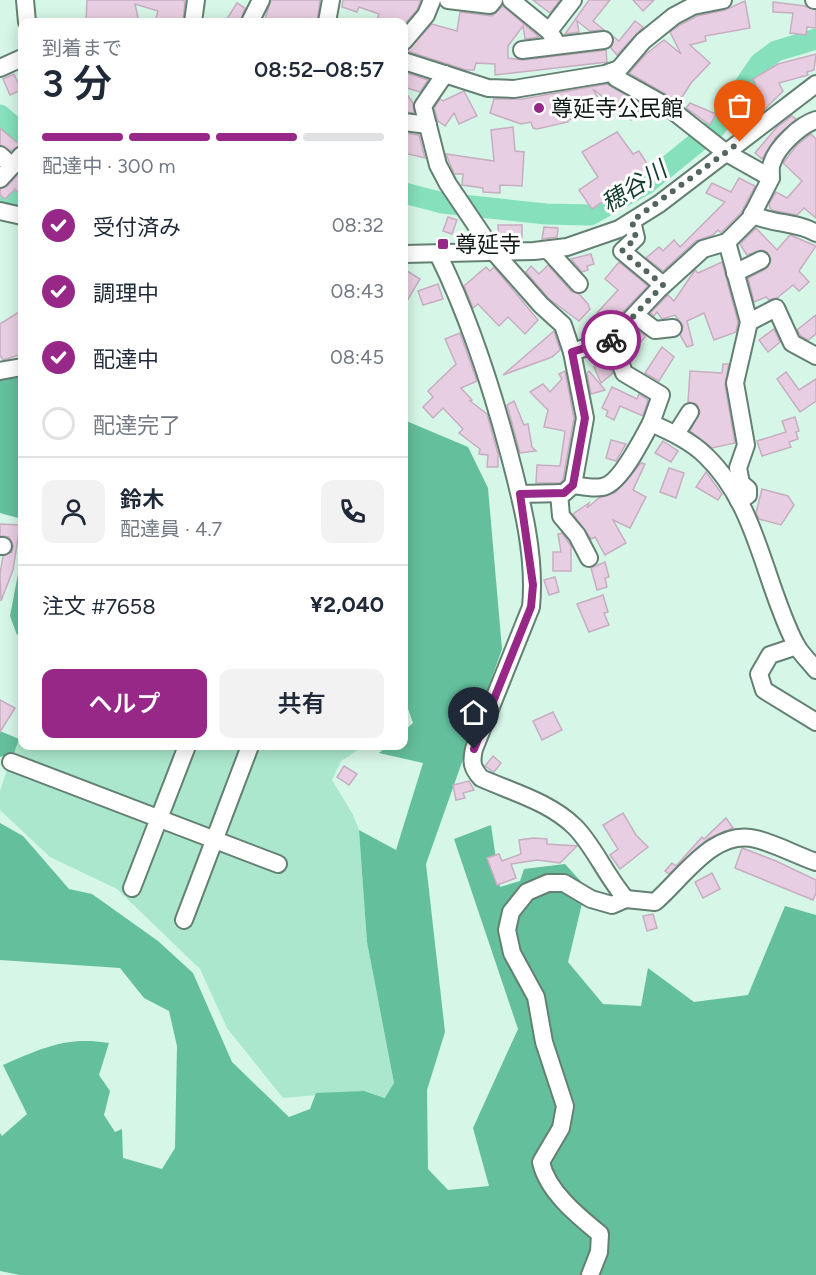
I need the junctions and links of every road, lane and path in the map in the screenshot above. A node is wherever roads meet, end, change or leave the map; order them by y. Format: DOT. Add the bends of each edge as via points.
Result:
graph roads {
  1 [pos="25,0"];
  2 [pos="196,0"];
  3 [pos="261,0"];
  4 [pos="331,0"];
  5 [pos="432,0"];
  6 [pos="448,0"];
  7 [pos="494,0"];
  8 [pos="511,0"];
  9 [pos="573,0"];
  10 [pos="716,1"];
  11 [pos="27,18"];
  12 [pos="194,18"];
  13 [pos="252,18"];
  14 [pos="328,18"];
  15 [pos="408,36"];
  16 [pos="553,38"];
  17 [pos="604,40"];
  18 [pos="522,50"];
  19 [pos="18,60"];
  20 [pos="408,62"];
  21 [pos="0,68"];
  22 [pos="611,72"];
  23 [pos="445,75"];
  24 [pos="816,84"];
  25 [pos="816,120"];
  26 [pos="408,122"];
  27 [pos="428,125"];
  28 [pos="725,152"];
  29 [pos="771,178"];
  30 [pos="752,214"];
  31 [pos="632,221"];
  32 [pos="816,233"];
  33 [pos="727,242"];
  34 [pos="548,250"];
  35 [pos="494,252"];
  36 [pos="408,254"];
  37 [pos="438,254"];
  38 [pos="761,260"];
  39 [pos="735,273"];
  40 [pos="579,284"];
  41 [pos="663,285"];
  42 [pos="635,315"];
  43 [pos="749,322"];
  44 [pos="674,328"];
  45 [pos="612,339"];
  46 [pos="572,352"];
  47 [pos="816,356"];
  48 [pos="18,368"];
  49 [pos="0,370"];
  50 [pos="690,412"];
  51 [pos="651,423"];
  52 [pos="676,434"];
  53 [pos="566,489"];
  54 [pos="520,494"];
  55 [pos="739,501"];
  56 [pos="589,558"];
  57 [pos="797,646"];
  58 [pos="816,670"];
  59 [pos="816,722"];
  60 [pos="185,750"];
  61 [pos="249,750"];
  62 [pos="11,762"];
  63 [pos="158,819"];
  64 [pos="215,840"];
  65 [pos="816,862"];
  66 [pos="278,864"];
  67 [pos="132,888"];
  68 [pos="626,898"];
  69 [pos="184,920"];
  70 [pos="590,1275"];
  1 -- 11 [label="street"];
  2 -- 12 [label="street"];
  3 -- 13 [label="street"];
  4 -- 14 [label="street"];
  5 -- 15 [label="street" via="426,15"];
  6 -- 7 [label="street" via="490,5"];
  8 -- 16 [label="street"];
  9 -- 16 [label="street"];
  10 -- 22 [label="street" via="693,6 675,16 643,41 619,69"];
  16 -- 17 [label="street"];
  16 -- 18 [label="street"];
  19 -- 21 [label="street"];
  20 -- 23 [label="street"];
  22 -- 23 [label="street" via="514,89 488,88"];
  22 -- 28 [label="street" via="668,106"];
  23 -- 27 [label="street" via="423,106"];
  24 -- 28 [label="street"];
  25 -- 29 [label="street" via="805,123 785,144 772,163"];
  26 -- 27 [label="street"];
  27 -- 35 [label="street" via="438,165"];
  28 -- 29 [label="street"];
  28 -- 31 [label="street"];
  29 -- 30 [label="street"];
  30 -- 32 [label="street" via="766,222 788,223"];
  30 -- 33 [label="street"];
  31 -- 34 [label="street" via="592,240"];
  31 -- 41 [label="street" via="636,238 622,251"];
  33 -- 39 [label="street"];
  33 -- 41 [label="street" via="703,249"];
  34 -- 35 [label="street"];
  34 -- 40 [label="street"];
  35 -- 37 [label="street"];
  35 -- 46 [label="street" via="563,325"];
  36 -- 37 [label="street"];
  37 -- 54 [label="street" via="489,379"];
  38 -- 39 [label="street"];
  39 -- 43 [label="street"];
  41 -- 42 [label="street"];
  42 -- 44 [label="street" via="655,330"];
  42 -- 45 [label="street"];
  43 -- 47 [label="street" via="776,308 792,343"];
  43 -- 55 [label="street" via="735,383 746,445 738,468 741,483 748,489 748,495"];
  45 -- 46 [label="street"];
  45 -- 51 [label="street" via="624,373 661,395"];
  46 -- 53 [label="street" via="585,418"];
  48 -- 49 [label="street"];
  50 -- 52 [label="street"];
  51 -- 52 [label="street"];
  51 -- 53 [label="street" via="612,482 603,488"];
  52 -- 55 [label="street" via="706,456"];
  53 -- 54 [label="street"];
  53 -- 56 [label="street" via="561,516"];
  54 -- 68 [label="street" via="533,585 531,607 484,720 471,760 473,769 481,778 551,808 575,828"];
  55 -- 57 [label="street"];
  57 -- 58 [label="street"];
  57 -- 59 [label="street" via="770,655 759,674 764,690"];
  60 -- 63 [label="street"];
  61 -- 64 [label="street"];
  62 -- 63 [label="street"];
  63 -- 64 [label="street"];
  63 -- 67 [label="street"];
  64 -- 66 [label="street"];
  64 -- 69 [label="street"];
  65 -- 68 [label="street" via="755,838 737,837 714,845 655,902"];
  68 -- 70 [label="street" via="612,905 564,884 548,883 527,892 511,912 507,930 512,953 536,997 544,1042 565,1106 561,1128 541,1162 543,1171 549,1184 600,1234 599,1252"];
}
